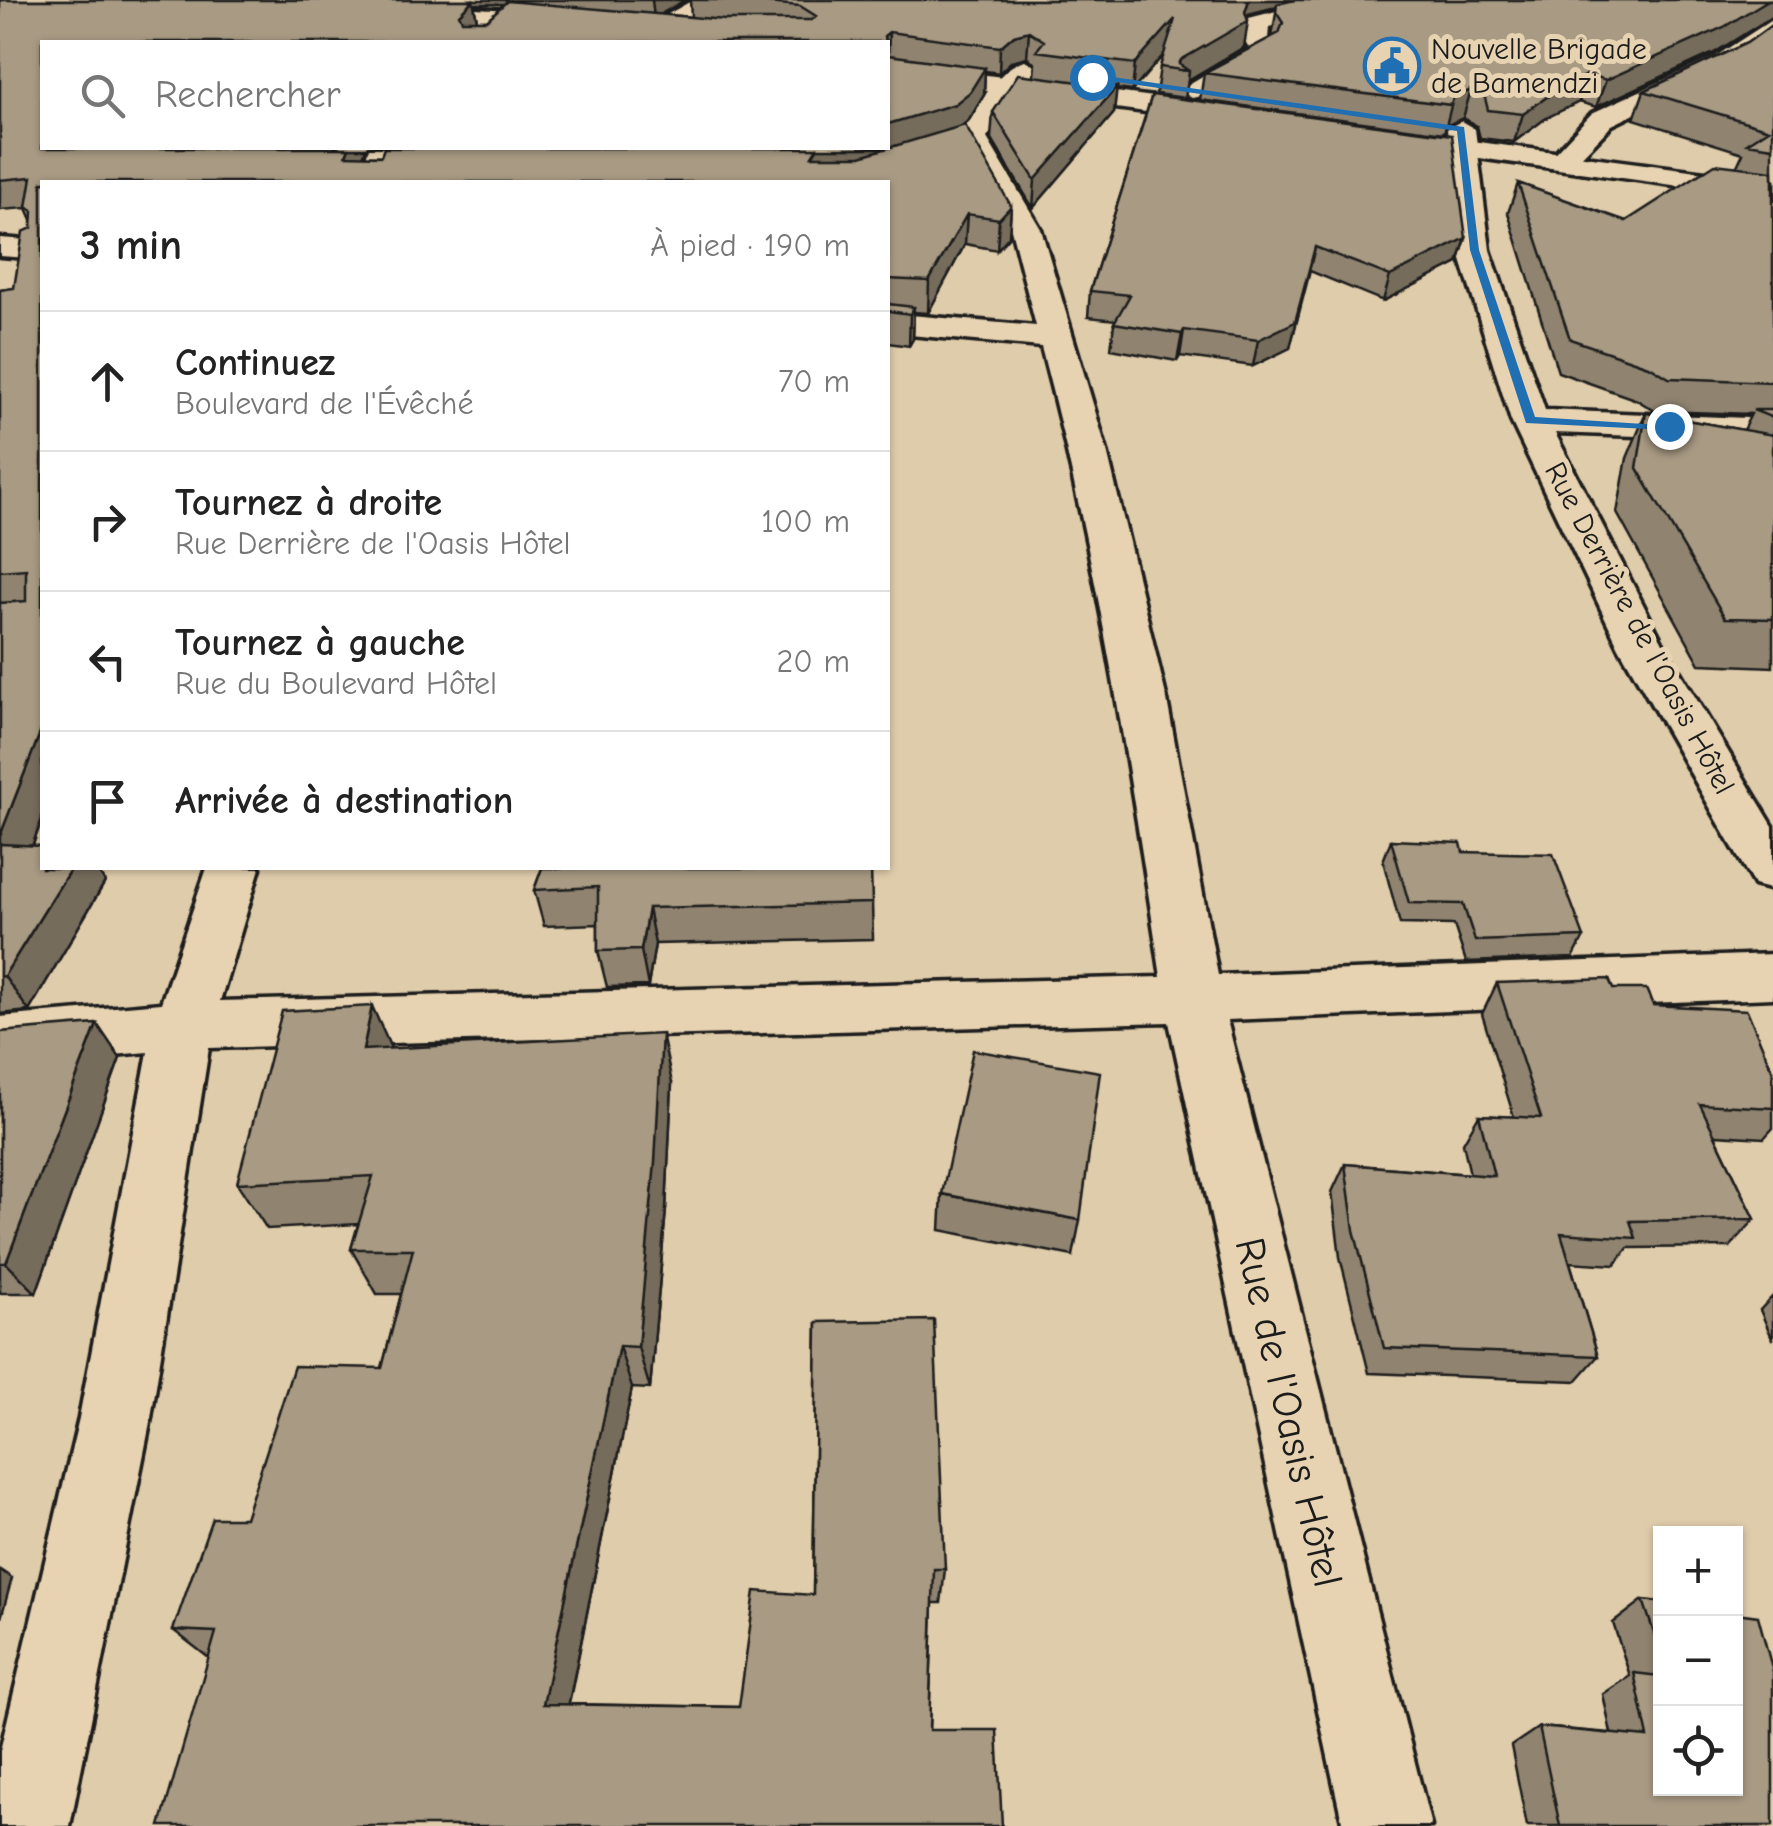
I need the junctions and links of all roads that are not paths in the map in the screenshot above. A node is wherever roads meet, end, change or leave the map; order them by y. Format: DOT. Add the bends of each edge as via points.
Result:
graph roads {
  1 [pos="711,0"];
  2 [pos="1345,0"];
  3 [pos="384,18"];
  4 [pos="1773,26"];
  5 [pos="492,29"];
  6 [pos="594,30"];
  7 [pos="693,31"];
  8 [pos="648,34"];
  9 [pos="890,52"];
  10 [pos="890,70"];
  11 [pos="1016,76"];
  12 [pos="1192,90"];
  13 [pos="1356,123"];
  14 [pos="1462,138"];
  15 [pos="382,150"];
  16 [pos="1568,153"];
  17 [pos="1773,170"];
  18 [pos="373,180"];
  19 [pos="1773,190"];
  20 [pos="0,247"];
  21 [pos="40,250"];
  22 [pos="890,323"];
  23 [pos="1057,338"];
  24 [pos="1530,420"];
  25 [pos="1773,430"];
  26 [pos="232,870"];
  27 [pos="1773,871"];
  28 [pos="1773,976"];
  29 [pos="1193,998"];
  30 [pos="183,1025"];
  31 [pos="0,1041"];
  32 [pos="26,1826"];
  33 [pos="1387,1826"];
  1 -- 8 [label="street"];
  2 -- 12 [label="street" via="1257,22 1263,51"];
  3 -- 5 [label="street"];
  4 -- 16 [label="street" via="1726,61 1602,120"];
  5 -- 6 [label="street"];
  7 -- 8 [label="street"];
  9 -- 11 [label="street"];
  10 -- 11 [label="street"];
  11 -- 12 [label="street"];
  11 -- 12 [label="street" via="1250,108"];
  11 -- 23 [label="street, Rue de l'Oasis Hôtel" via="958,143 1026,228"];
  13 -- 14 [label="street"];
  14 -- 16 [label="street"];
  14 -- 24 [label="street, Rue Derrière de l'Oasis Hôtel" via="1474,250"];
  15 -- 18 [label="street"];
  16 -- 17 [label="street"];
  16 -- 19 [label="street"];
  20 -- 21 [label="street"];
  22 -- 23 [label="street"];
  23 -- 29 [label="street, Rue de l'Oasis Hôtel" via="1143,700"];
  24 -- 25 [label="street"];
  24 -- 27 [label="street, Rue Derrière de l'Oasis Hôtel" via="1642,646"];
  26 -- 30 [label="street"];
  28 -- 29 [label="street"];
  29 -- 30 [label="street"];
  29 -- 33 [label="street, Rue de l'Oasis Hôtel"];
  30 -- 31 [label="street"];
  30 -- 32 [label="street" via="115,1418"];
}
